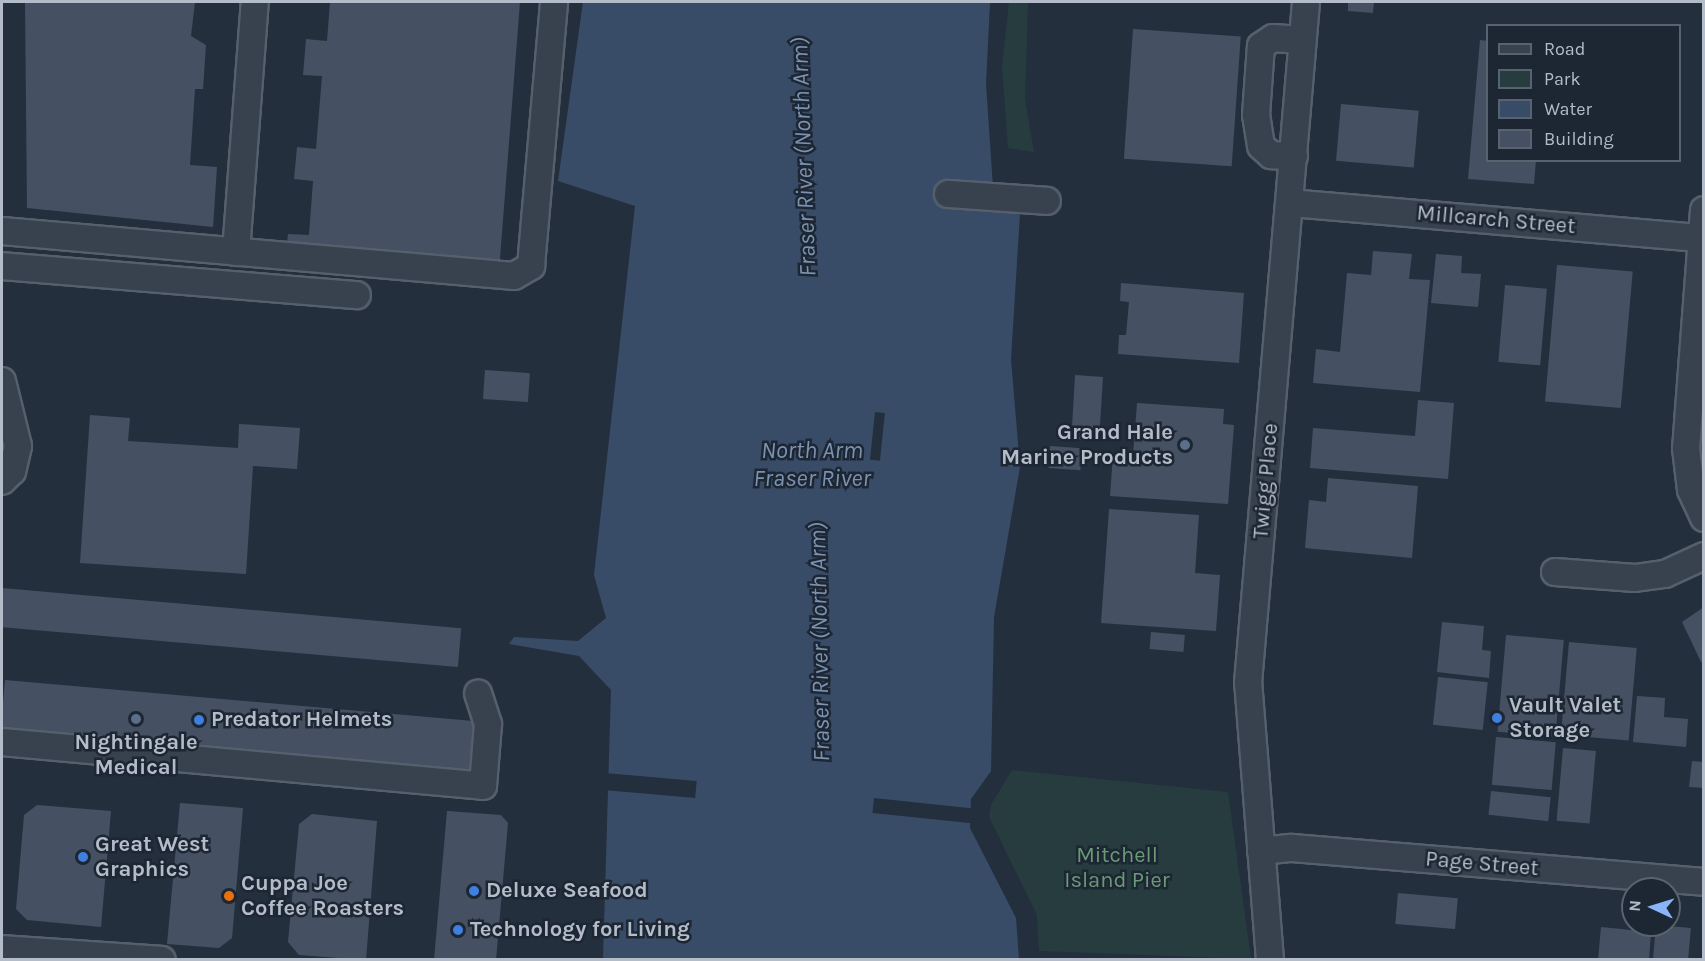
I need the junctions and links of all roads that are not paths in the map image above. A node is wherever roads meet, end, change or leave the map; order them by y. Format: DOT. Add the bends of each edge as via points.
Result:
graph roads {
  1 [pos="255,2"];
  2 [pos="554,2"];
  3 [pos="1306,2"];
  4 [pos="1302,40"];
  5 [pos="1294,156"];
  6 [pos="948,194"];
  7 [pos="1047,201"];
  8 [pos="1290,203"];
  9 [pos="1704,210"];
  10 [pos="2,231"];
  11 [pos="1701,238"];
  12 [pos="236,252"];
  13 [pos="13,267"];
  14 [pos="2,285"];
  15 [pos="357,295"];
  16 [pos="1698,337"];
  17 [pos="2,381"];
  18 [pos="2,481"];
  19 [pos="1704,518"];
  20 [pos="1704,556"];
  21 [pos="1555,572"];
  22 [pos="478,694"];
  23 [pos="2,742"];
  24 [pos="1261,851"];
  25 [pos="1704,882"];
  26 [pos="2,949"];
  27 [pos="162,960"];
  28 [pos="1270,960"];
  1 -- 12 [label="street"];
  2 -- 12 [label="street" via="531,266 514,276"];
  3 -- 4 [label="street, Twigg Place"];
  4 -- 5 [label="street, Twigg Place"];
  4 -- 5 [label="street" via="1273,38 1261,46 1256,115 1261,146 1271,155"];
  5 -- 8 [label="street, Twigg Place"];
  6 -- 7 [label="street"];
  8 -- 11 [label="street, Millcarch Street"];
  8 -- 24 [label="street, Twigg Place" via="1248,683"];
  9 -- 11 [label="street"];
  10 -- 12 [label="street"];
  11 -- 16 [label="street"];
  13 -- 14 [label="street"];
  13 -- 15 [label="street"];
  16 -- 19 [label="street" via="1687,469"];
  17 -- 18 [label="street" via="18,447 12,471"];
  20 -- 21 [label="street" via="1665,574 1635,578"];
  22 -- 23 [label="street" via="488,724 483,786"];
  24 -- 25 [label="street, Page Street" via="1292,848"];
  24 -- 28 [label="street, Twigg Place"];
  26 -- 27 [label="street"];
}
